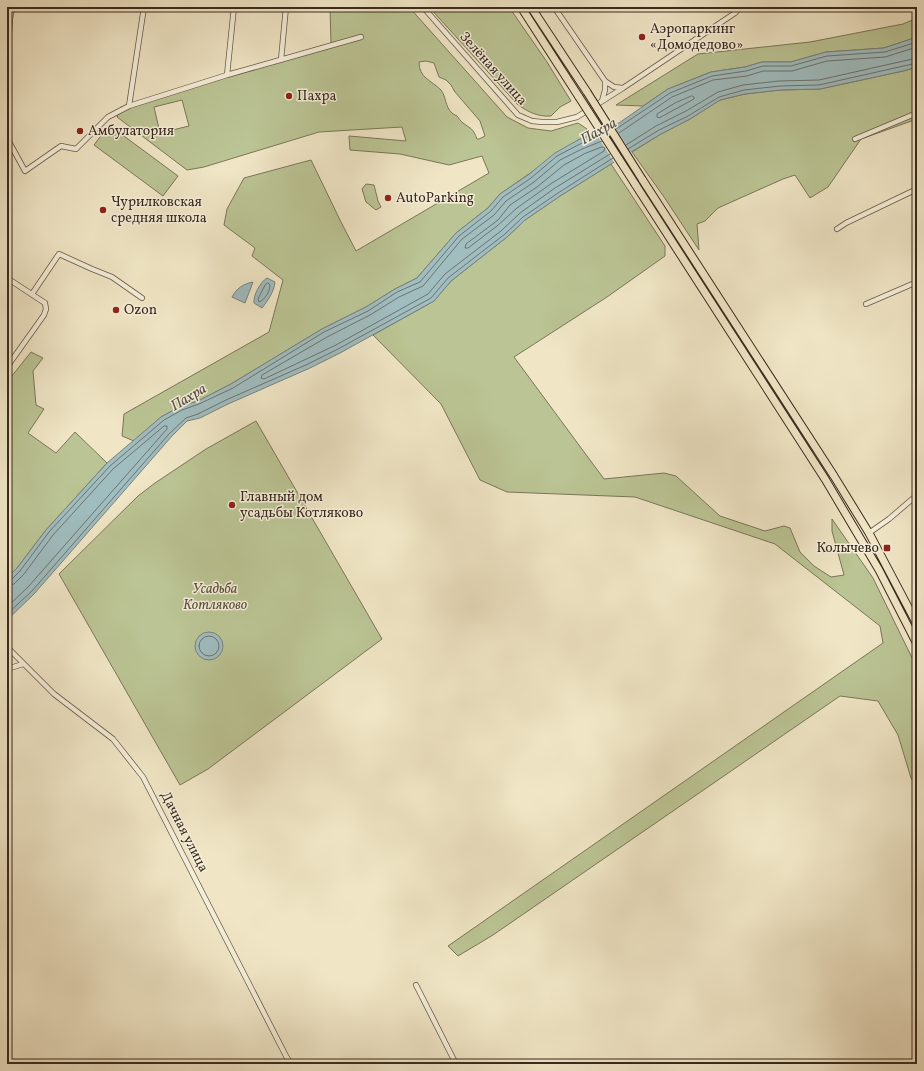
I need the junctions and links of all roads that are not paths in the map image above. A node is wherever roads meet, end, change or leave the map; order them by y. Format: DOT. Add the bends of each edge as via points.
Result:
graph roads {
  1 [pos="12,7"];
  2 [pos="144,7"];
  3 [pos="234,7"];
  4 [pos="286,7"];
  5 [pos="423,7"];
  6 [pos="521,7"];
  7 [pos="531,7"];
  8 [pos="554,7"];
  9 [pos="740,7"];
  10 [pos="8,19"];
  11 [pos="361,37"];
  12 [pos="7,60"];
  13 [pos="281,60"];
  14 [pos="227,75"];
  15 [pos="605,81"];
  16 [pos="622,88"];
  17 [pos="602,101"];
  18 [pos="129,106"];
  19 [pos="917,113"];
  20 [pos="7,138"];
  21 [pos="855,139"];
  22 [pos="917,189"];
  23 [pos="838,229"];
  24 [pos="7,278"];
  25 [pos="917,282"];
  26 [pos="32,294"];
  27 [pos="142,298"];
  28 [pos="866,304"];
  29 [pos="7,367"];
  30 [pos="917,494"];
  31 [pos="869,533"];
  32 [pos="917,624"];
  33 [pos="917,644"];
  34 [pos="7,647"];
  35 [pos="23,664"];
  36 [pos="7,669"];
  37 [pos="416,985"];
  38 [pos="917,1061"];
  39 [pos="292,1064"];
  40 [pos="456,1064"];
  41 [pos="906,1064"];
  1 -- 10 [label="street"];
  2 -- 18 [label="street"];
  3 -- 14 [label="street"];
  4 -- 13 [label="street"];
  5 -- 17 [label="street, Зелёная улица" via="521,117 532,121 557,122 577,117"];
  6 -- 33 [label="highway, bridge" via="825,479 876,565"];
  7 -- 31 [label="highway, bridge"];
  8 -- 15 [label="street"];
  9 -- 16 [label="street, Зелёная улица"];
  10 -- 12 [label="street"];
  11 -- 13 [label="street"];
  13 -- 14 [label="street"];
  14 -- 18 [label="street"];
  15 -- 16 [label="street" via="614,87"];
  15 -- 17 [label="street"];
  16 -- 17 [label="street, Зелёная улица"];
  18 -- 20 [label="street" via="108,117 76,149 61,146 25,171"];
  19 -- 21 [label="street"];
  22 -- 23 [label="street"];
  24 -- 26 [label="street"];
  25 -- 28 [label="street"];
  26 -- 27 [label="street" via="59,254 112,277"];
  26 -- 29 [label="street" via="45,303 44,315"];
  30 -- 31 [label="street"];
  31 -- 32 [label="highway"];
  34 -- 35 [label="street, Дачная улица"];
  35 -- 36 [label="street"];
  35 -- 39 [label="street, Дачная улица" via="54,694 112,739 143,777"];
  37 -- 40 [label="street"];
  38 -- 41 [label="street"];
}
